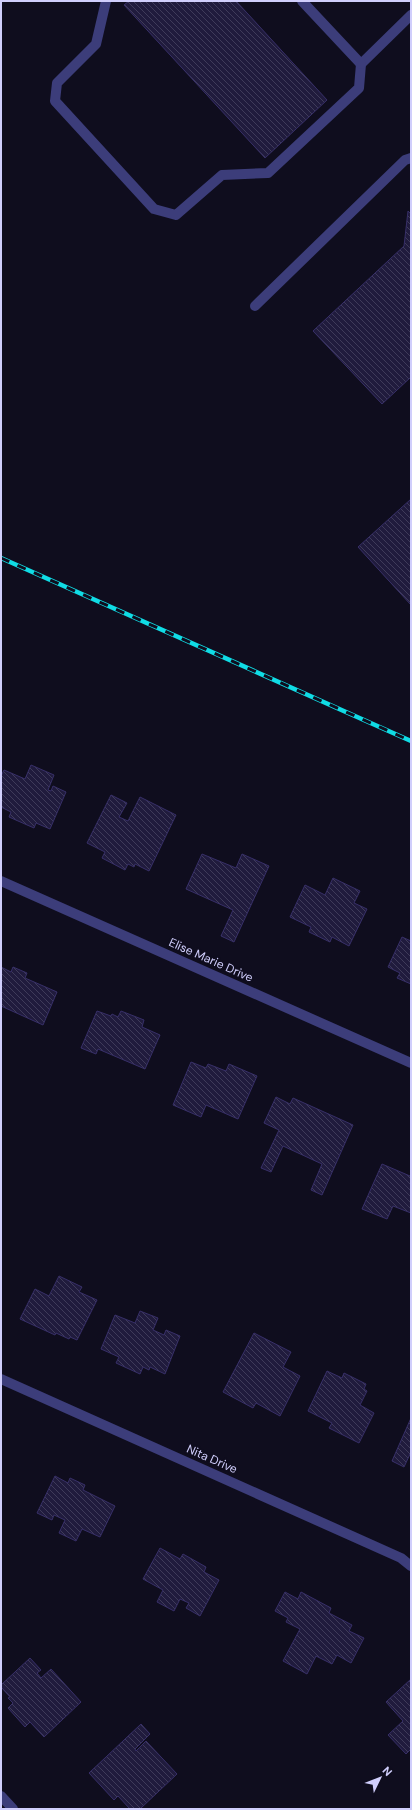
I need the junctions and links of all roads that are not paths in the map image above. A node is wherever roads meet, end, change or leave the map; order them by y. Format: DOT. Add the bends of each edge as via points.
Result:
graph roads {
  1 [pos="106,1"];
  2 [pos="302,1"];
  3 [pos="411,15"];
  4 [pos="361,64"];
  5 [pos="411,158"];
  6 [pos="255,306"];
  7 [pos="1,881"];
  8 [pos="411,1063"];
  9 [pos="1,1379"];
  10 [pos="411,1566"];
  11 [pos="1,1796"];
  12 [pos="13,1809"];
  1 -- 4 [label="street" via="96,44 57,83 55,101 154,209 176,215 222,175 268,173 359,88"];
  2 -- 4 [label="street"];
  3 -- 4 [label="street"];
  5 -- 6 [label="street" via="405,160"];
  7 -- 8 [label="street, Elise Marie Drive"];
  9 -- 10 [label="street, Nita Drive" via="401,1558"];
  11 -- 12 [label="street"];
}
